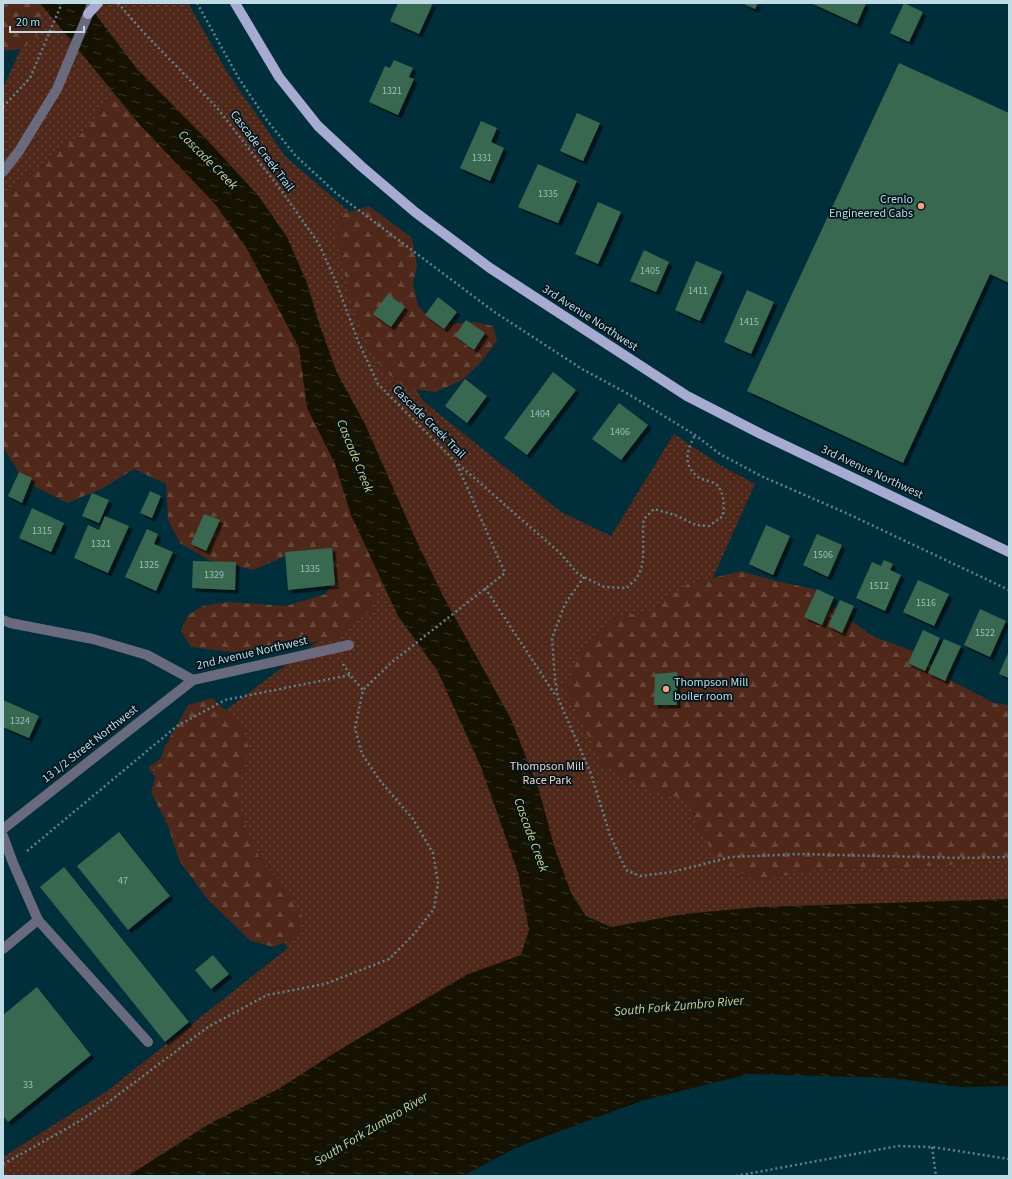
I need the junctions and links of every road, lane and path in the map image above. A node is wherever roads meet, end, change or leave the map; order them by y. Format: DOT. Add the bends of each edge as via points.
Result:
graph roads {
  1 [pos="62,3"];
  2 [pos="93,3"];
  3 [pos="98,3"];
  4 [pos="118,3"];
  5 [pos="235,3"];
  6 [pos="88,14"];
  7 [pos="3,106"];
  8 [pos="3,172"];
  9 [pos="456,462"];
  10 [pos="1009,552"];
  11 [pos="584,577"];
  12 [pos="485,588"];
  13 [pos="1009,590"];
  14 [pos="3,620"];
  15 [pos="344,646"];
  16 [pos="350,675"];
  17 [pos="193,680"];
  18 [pos="363,690"];
  19 [pos="558,698"];
  20 [pos="3,829"];
  21 [pos="3,836"];
  22 [pos="1009,857"];
  23 [pos="13,863"];
  24 [pos="38,920"];
  25 [pos="3,950"];
  26 [pos="148,1042"];
  27 [pos="932,1147"];
  28 [pos="1009,1159"];
  29 [pos="3,1164"];
  30 [pos="736,1176"];
  31 [pos="936,1176"];
  1 -- 7 [label="path" via="30,78"];
  2 -- 6 [label="street"];
  3 -- 6 [label="main road"];
  4 -- 9 [label="path, Cascade Creek Trail" via="218,109 281,190 319,244 378,384"];
  5 -- 10 [label="main road, 3rd Avenue Northwest" via="279,77 318,126 414,212 490,268 687,396"];
  6 -- 8 [label="street" via="57,90 19,152"];
  9 -- 11 [label="path, Cascade Creek Trail" via="514,511"];
  9 -- 12 [label="path" via="505,573"];
  11 -- 13 [label="path, Cascade Creek Trail" via="604,587 627,588 638,577 644,558 644,519 654,509 696,525 709,526 723,516 724,499 717,485 698,477 688,466 688,449 695,435 720,454 761,476"];
  11 -- 19 [label="path" via="565,604 552,638"];
  12 -- 18 [label="path" via="392,662"];
  12 -- 19 [label="path"];
  14 -- 17 [label="street, 2nd Avenue Northwest" via="93,639 147,655"];
  15 -- 16 [label="path" via="344,667"];
  15 -- 17 [label="street, 2nd Avenue Northwest"];
  16 -- 18 [label="path"];
  16 -- 23 [label="path" via="225,700 177,726"];
  17 -- 20 [label="street, 13 1/2 Street Northwest"];
  18 -- 29 [label="path" via="356,728 362,754 381,782 413,819 433,853 438,883 434,909 389,959 325,984 267,994 208,1027 99,1109"];
  19 -- 22 [label="path" via="591,774 610,835 626,870 640,876 672,872 731,857 801,854"];
  21 -- 23 [label="street"];
  23 -- 24 [label="street"];
  24 -- 25 [label="street"];
  24 -- 26 [label="street"];
  27 -- 28 [label="path"];
  27 -- 30 [label="path" via="898,1146"];
  27 -- 31 [label="path"];
}
